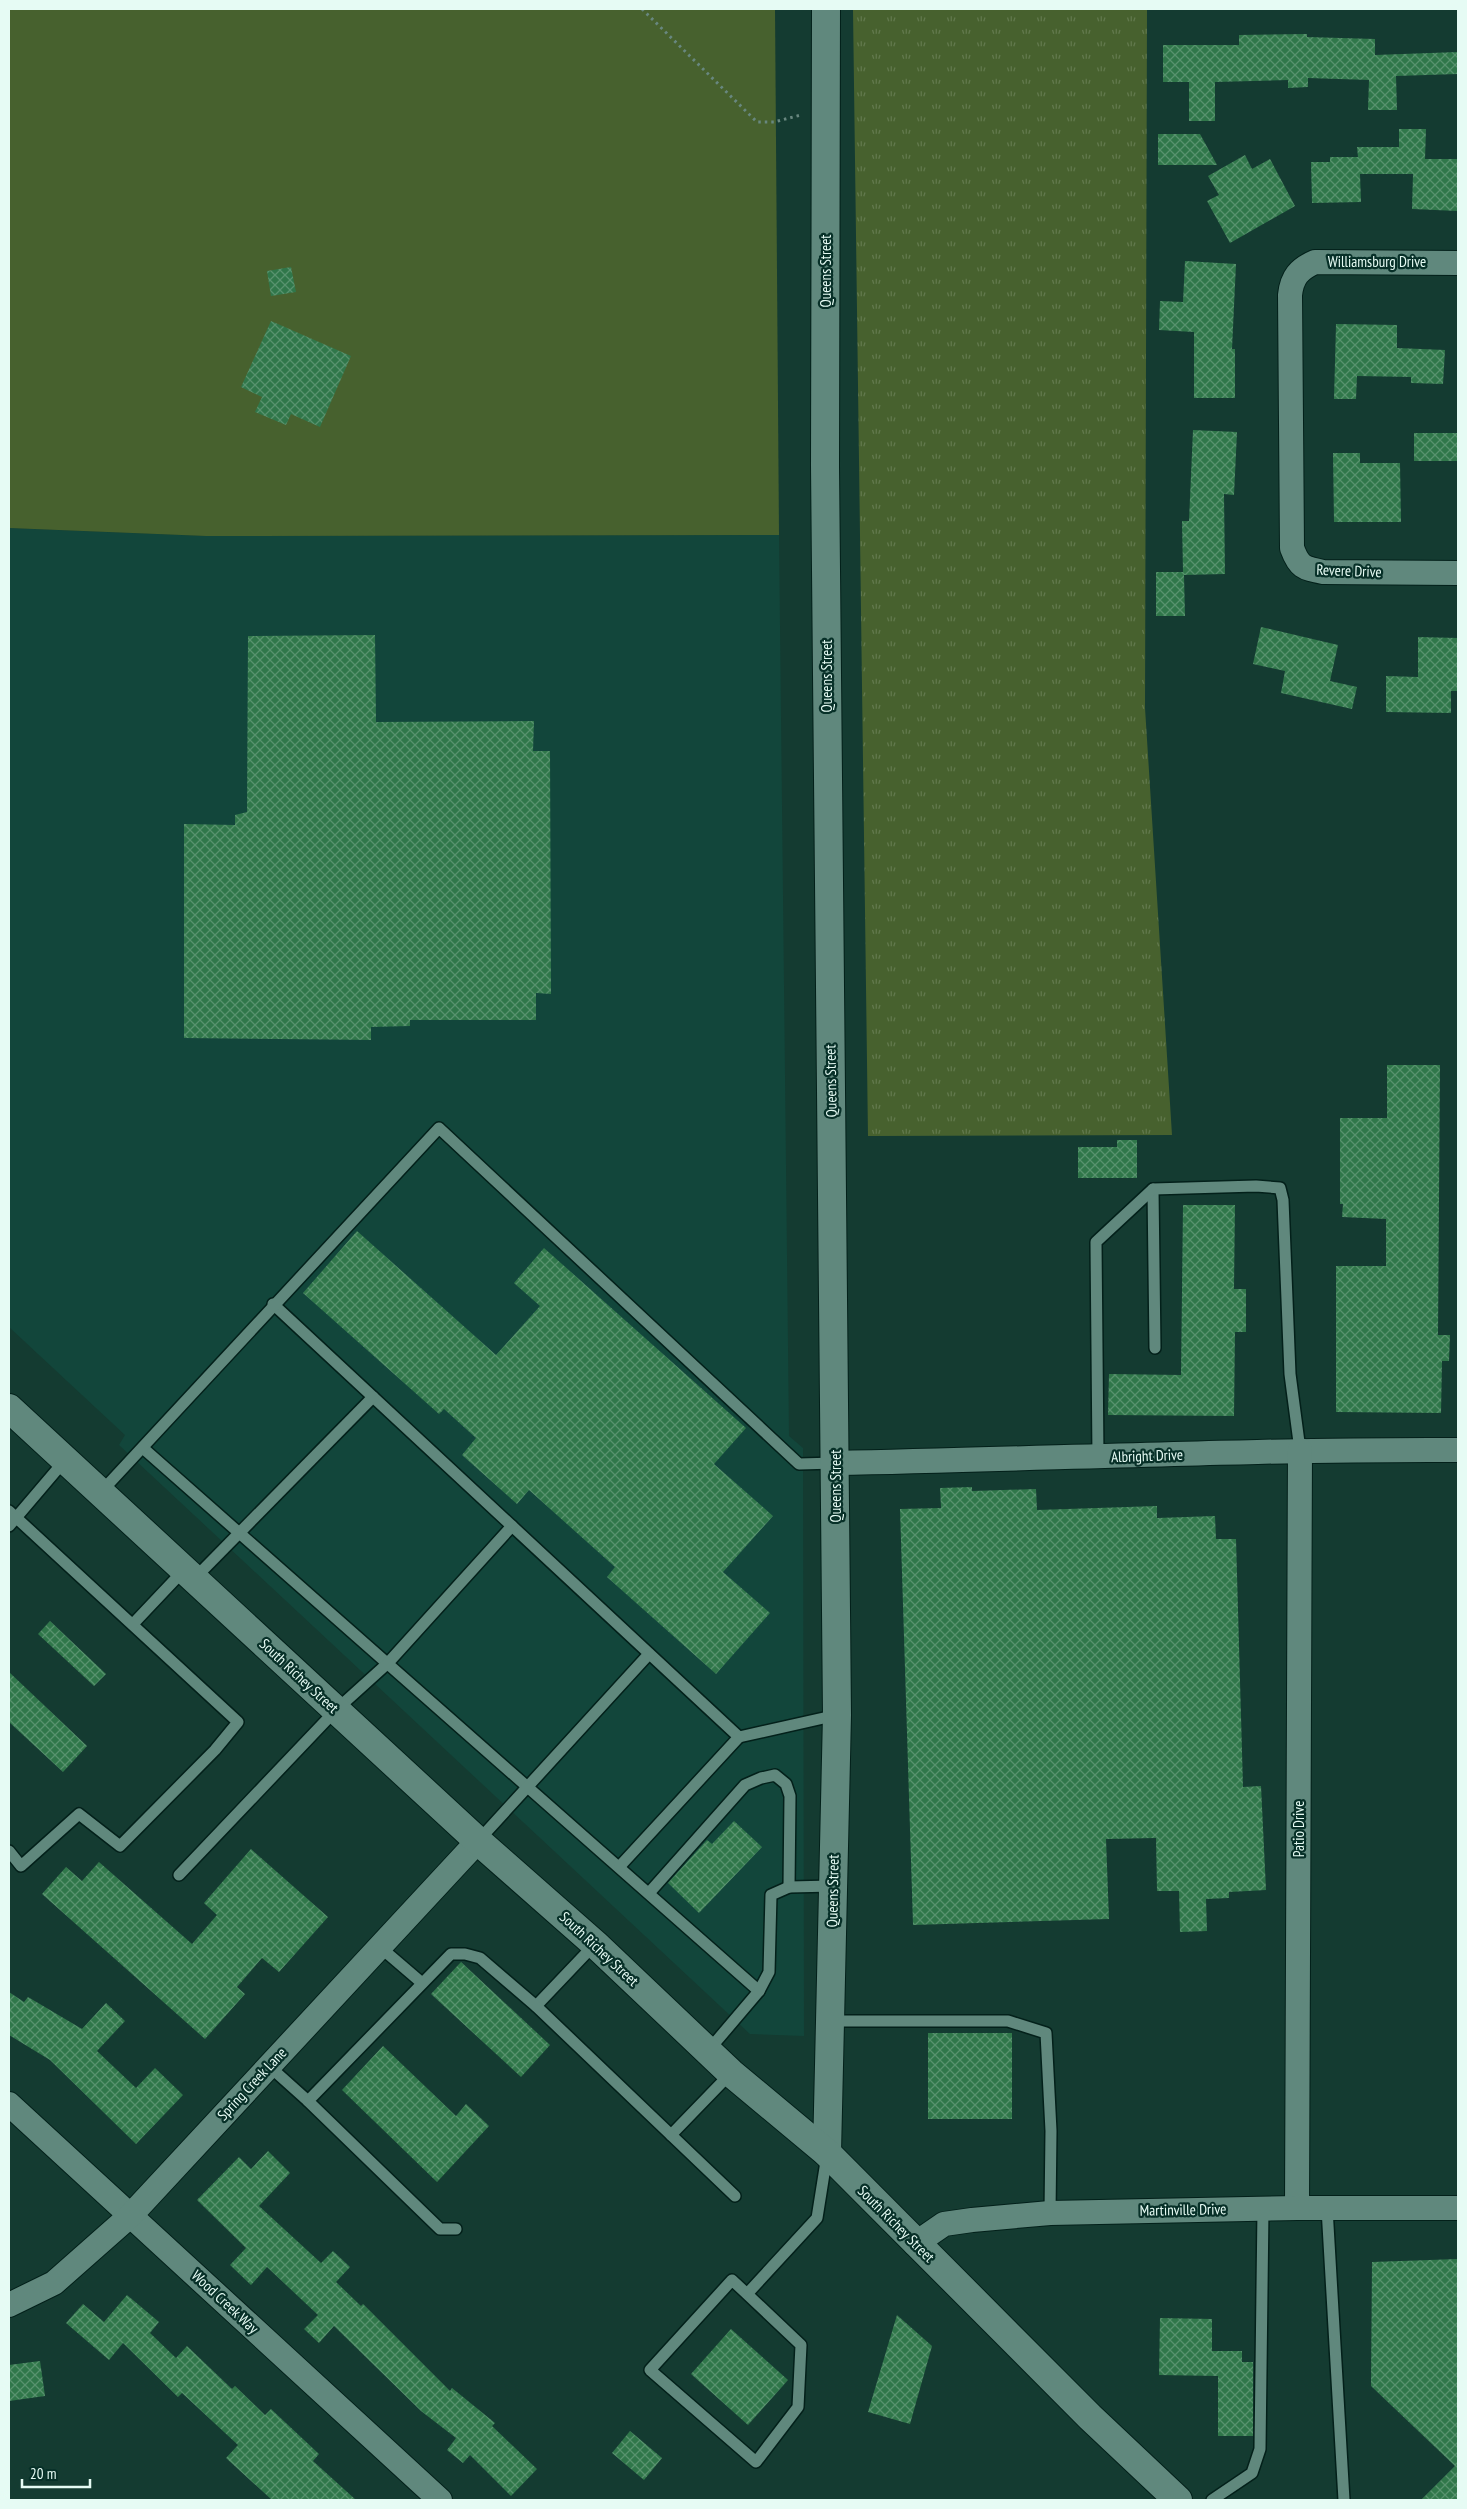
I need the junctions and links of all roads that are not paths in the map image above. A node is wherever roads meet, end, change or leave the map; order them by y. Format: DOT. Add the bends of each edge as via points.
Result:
graph roads {
  1 [pos="826,9"];
  2 [pos="1458,262"];
  3 [pos="1291,418"];
  4 [pos="1458,573"];
  5 [pos="1154,1189"];
  6 [pos="273,1304"];
  7 [pos="1155,1348"];
  8 [pos="373,1397"];
  9 [pos="9,1408"];
  10 [pos="144,1449"];
  11 [pos="1300,1450"];
  12 [pos="1458,1450"];
  13 [pos="1098,1458"];
  14 [pos="66,1459"];
  15 [pos="836,1463"];
  16 [pos="101,1492"];
  17 [pos="11,1518"];
  18 [pos="512,1526"];
  19 [pos="240,1533"];
  20 [pos="189,1575"];
  21 [pos="134,1624"];
  22 [pos="649,1654"];
  23 [pos="388,1663"];
  24 [pos="336,1710"];
  25 [pos="837,1715"];
  26 [pos="739,1738"];
  27 [pos="527,1785"];
  28 [pos="478,1841"];
  29 [pos="9,1851"];
  30 [pos="620,1866"];
  31 [pos="179,1875"];
  32 [pos="833,1886"];
  33 [pos="789,1887"];
  34 [pos="649,1892"];
  35 [pos="595,1944"];
  36 [pos="380,1947"];
  37 [pos="422,1983"];
  38 [pos="759,1991"];
  39 [pos="536,2006"];
  40 [pos="830,2021"];
  41 [pos="708,2051"];
  42 [pos="269,2066"];
  43 [pos="731,2073"];
  44 [pos="308,2101"];
  45 [pos="9,2104"];
  46 [pos="670,2135"];
  47 [pos="827,2153"];
  48 [pos="734,2196"];
  49 [pos="1297,2208"];
  50 [pos="1327,2208"];
  51 [pos="1458,2208"];
  52 [pos="1263,2209"];
  53 [pos="1050,2213"];
  54 [pos="131,2215"];
  55 [pos="456,2229"];
  56 [pos="915,2244"];
  57 [pos="747,2294"];
  58 [pos="9,2305"];
  59 [pos="440,2500"];
  60 [pos="1178,2500"];
  61 [pos="1212,2500"];
  62 [pos="1344,2500"];
  1 -- 15 [label="street, Queens Street" via="825,484"];
  2 -- 3 [label="street, Williamsburg Drive" via="1315,262 1302,268 1292,281 1290,295"];
  3 -- 4 [label="street, Revere Drive" via="1292,548 1297,563 1323,572"];
  5 -- 7 [label="lane"];
  5 -- 11 [label="lane" via="1280,1188 1290,1374"];
  5 -- 13 [label="lane" via="1096,1242"];
  6 -- 8 [label="lane"];
  6 -- 10 [label="lane"];
  6 -- 15 [label="lane" via="439,1128 799,1464"];
  8 -- 18 [label="lane"];
  8 -- 19 [label="lane"];
  9 -- 14 [label="street, South Richey Street"];
  10 -- 16 [label="lane"];
  10 -- 19 [label="lane"];
  11 -- 12 [label="street, Albright Drive"];
  11 -- 13 [label="street, Albright Drive"];
  11 -- 49 [label="street, Patio Drive"];
  13 -- 15 [label="street, Albright Drive"];
  14 -- 16 [label="street, South Richey Street"];
  14 -- 17 [label="lane"];
  15 -- 25 [label="street, Queens Street"];
  16 -- 20 [label="street, South Richey Street"];
  17 -- 21 [label="lane"];
  18 -- 22 [label="lane"];
  18 -- 23 [label="lane"];
  19 -- 20 [label="lane"];
  19 -- 23 [label="lane"];
  20 -- 21 [label="lane"];
  20 -- 24 [label="street, South Richey Street"];
  21 -- 29 [label="lane" via="238,1722 215,1750 120,1846 79,1814 21,1866"];
  22 -- 26 [label="lane"];
  22 -- 27 [label="lane"];
  23 -- 24 [label="lane"];
  23 -- 27 [label="lane"];
  24 -- 28 [label="street, South Richey Street"];
  24 -- 31 [label="lane"];
  25 -- 26 [label="lane"];
  25 -- 32 [label="street, Queens Street"];
  26 -- 30 [label="lane"];
  27 -- 28 [label="lane"];
  27 -- 30 [label="lane"];
  28 -- 35 [label="street, South Richey Street"];
  28 -- 36 [label="street, Spring Creek Lane"];
  30 -- 34 [label="lane"];
  32 -- 33 [label="lane"];
  32 -- 40 [label="street, Queens Street"];
  33 -- 34 [label="lane" via="790,1796 786,1784 776,1775 745,1785"];
  33 -- 38 [label="lane" via="771,1895 770,1972"];
  34 -- 38 [label="lane"];
  35 -- 39 [label="lane"];
  35 -- 41 [label="street, South Richey Street"];
  36 -- 37 [label="lane"];
  36 -- 42 [label="street, Spring Creek Lane"];
  37 -- 39 [label="lane" via="451,1954 465,1954 480,1958"];
  37 -- 44 [label="lane"];
  38 -- 41 [label="lane"];
  39 -- 46 [label="lane"];
  40 -- 47 [label="street, Queens Street"];
  40 -- 53 [label="lane" via="1008,2020 1046,2033 1051,2131"];
  41 -- 43 [label="street, South Richey Street"];
  42 -- 44 [label="lane"];
  42 -- 54 [label="street, Spring Creek Lane"];
  43 -- 46 [label="lane"];
  43 -- 47 [label="street, South Richey Street"];
  44 -- 55 [label="lane" via="440,2229"];
  45 -- 54 [label="street, Wood Creek Way"];
  46 -- 48 [label="lane"];
  47 -- 56 [label="street, South Richey Street"];
  47 -- 57 [label="lane" via="817,2218"];
  49 -- 50 [label="street, Martinville Drive"];
  49 -- 52 [label="street, Martinville Drive"];
  50 -- 51 [label="street, Martinville Drive"];
  50 -- 62 [label="lane"];
  52 -- 53 [label="street, Martinville Drive"];
  52 -- 61 [label="lane" via="1260,2450 1252,2473"];
  53 -- 56 [label="street, Martinville Drive" via="944,2224"];
  54 -- 58 [label="street, Spring Creek Lane" via="54,2283"];
  54 -- 59 [label="street, Wood Creek Way"];
  56 -- 60 [label="street, South Richey Street" via="1090,2418"];
  57 -- 57 [label="lane" via="732,2280 650,2370 756,2462 798,2407 801,2344"];
}
